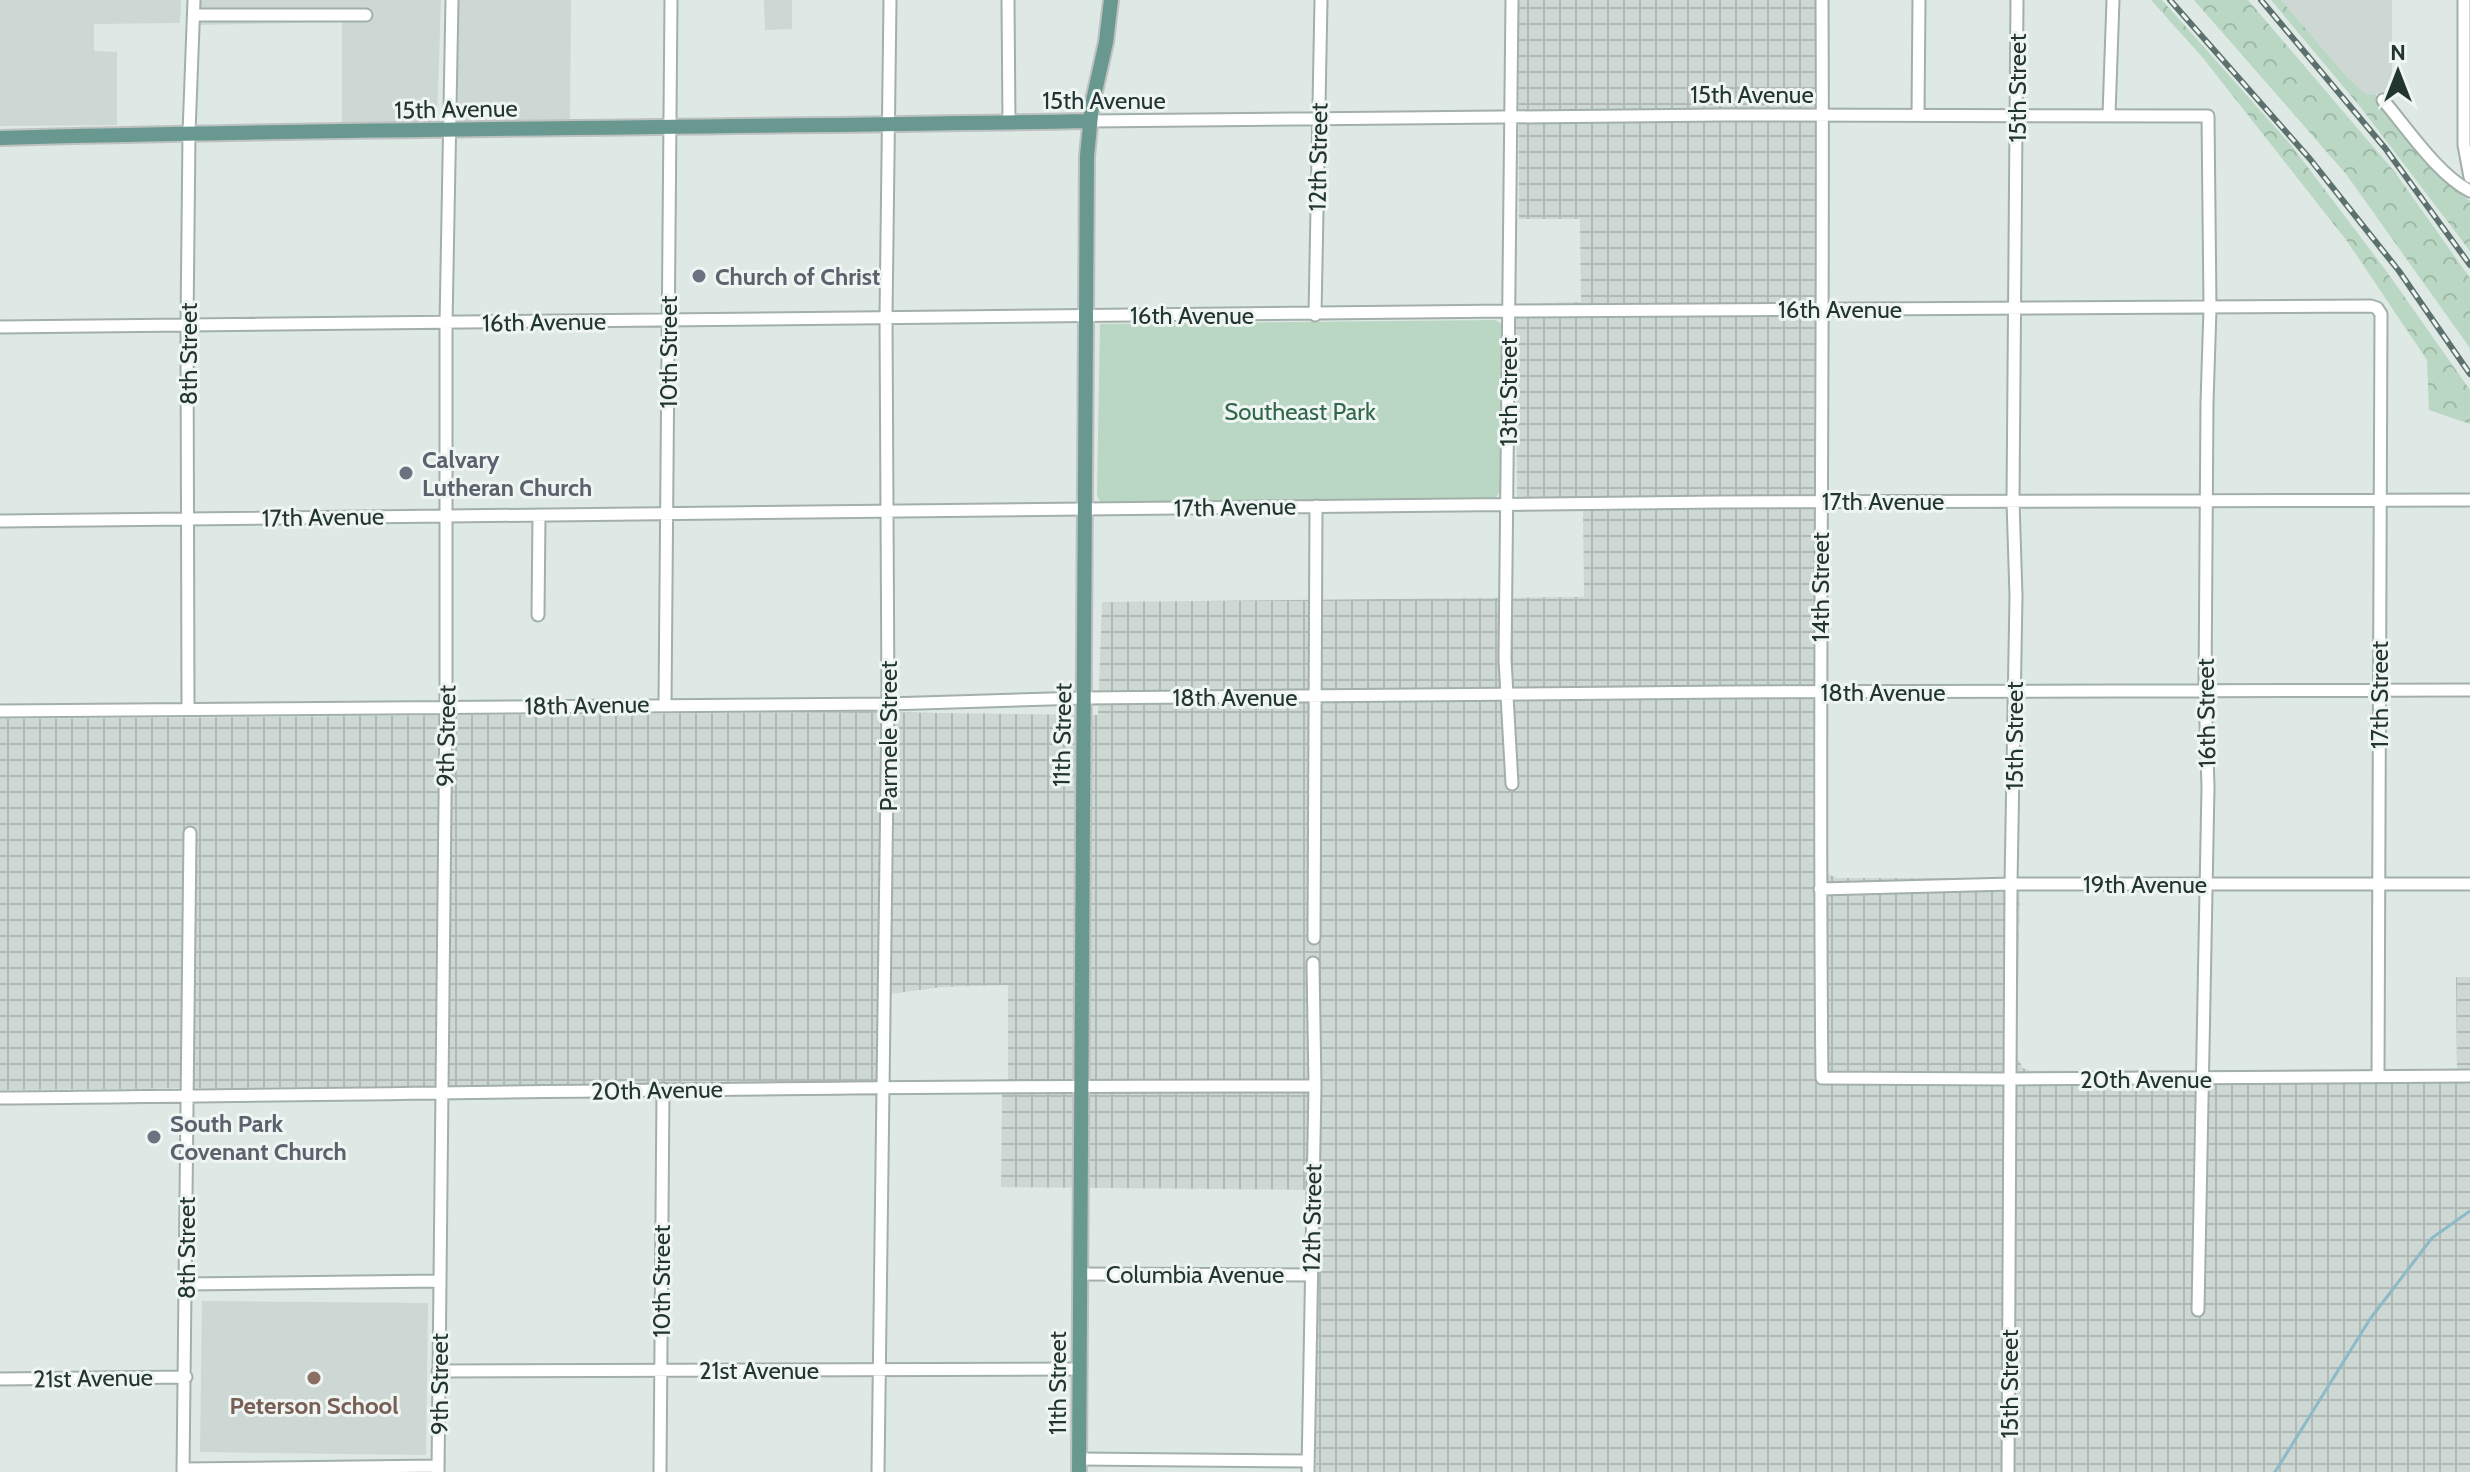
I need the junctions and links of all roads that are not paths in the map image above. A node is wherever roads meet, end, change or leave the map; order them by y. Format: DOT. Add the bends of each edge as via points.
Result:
graph roads {
  1 [pos="194,0"];
  2 [pos="452,0"];
  3 [pos="671,0"];
  4 [pos="890,0"];
  5 [pos="1008,0"];
  6 [pos="1111,0"];
  7 [pos="1321,0"];
  8 [pos="1512,0"];
  9 [pos="1822,0"];
  10 [pos="1919,0"];
  11 [pos="2017,0"];
  12 [pos="2113,0"];
  13 [pos="2464,0"];
  14 [pos="194,15"];
  15 [pos="366,15"];
  16 [pos="2467,39"];
  17 [pos="2383,100"];
  18 [pos="2016,114"];
  19 [pos="1823,115"];
  20 [pos="1918,115"];
  21 [pos="2109,115"];
  22 [pos="2208,116"];
  23 [pos="1510,118"];
  24 [pos="1317,120"];
  25 [pos="1090,121"];
  26 [pos="1009,123"];
  27 [pos="888,125"];
  28 [pos="670,128"];
  29 [pos="451,131"];
  30 [pos="189,133"];
  31 [pos="0,138"];
  32 [pos="2470,177"];
  33 [pos="2470,191"];
  34 [pos="2014,308"];
  35 [pos="2210,308"];
  36 [pos="1822,309"];
  37 [pos="1509,311"];
  38 [pos="2381,314"];
  39 [pos="1315,315"];
  40 [pos="1086,316"];
  41 [pos="886,317"];
  42 [pos="667,320"];
  43 [pos="446,324"];
  44 [pos="187,325"];
  45 [pos="0,327"];
  46 [pos="2380,499"];
  47 [pos="2470,500"];
  48 [pos="1820,501"];
  49 [pos="2013,501"];
  50 [pos="2207,501"];
  51 [pos="1508,504"];
  52 [pos="1316,506"];
  53 [pos="1085,509"];
  54 [pos="887,512"];
  55 [pos="666,514"];
  56 [pos="539,515"];
  57 [pos="447,516"];
  58 [pos="189,519"];
  59 [pos="0,521"];
  60 [pos="538,615"];
  61 [pos="2470,690"];
  62 [pos="2015,691"];
  63 [pos="2205,691"];
  64 [pos="2380,691"];
  65 [pos="1819,692"];
  66 [pos="1506,695"];
  67 [pos="1315,696"];
  68 [pos="1084,698"];
  69 [pos="665,704"];
  70 [pos="888,704"];
  71 [pos="446,706"];
  72 [pos="188,708"];
  73 [pos="0,711"];
  74 [pos="1512,784"];
  75 [pos="190,833"];
  76 [pos="2011,884"];
  77 [pos="2204,884"];
  78 [pos="2378,884"];
  79 [pos="2470,884"];
  80 [pos="1820,889"];
  81 [pos="1314,938"];
  82 [pos="1313,963"];
  83 [pos="2378,1076"];
  84 [pos="2470,1076"];
  85 [pos="1822,1078"];
  86 [pos="2203,1078"];
  87 [pos="2010,1079"];
  88 [pos="1081,1086"];
  89 [pos="1315,1086"];
  90 [pos="884,1088"];
  91 [pos="663,1089"];
  92 [pos="441,1094"];
  93 [pos="187,1096"];
  94 [pos="0,1098"];
  95 [pos="1079,1274"];
  96 [pos="1311,1275"];
  97 [pos="439,1281"];
  98 [pos="185,1284"];
  99 [pos="2198,1310"];
  100 [pos="1079,1369"];
  101 [pos="661,1370"];
  102 [pos="438,1371"];
  103 [pos="877,1371"];
  104 [pos="186,1377"];
  105 [pos="0,1379"];
  106 [pos="1079,1466"];
  107 [pos="1308,1466"];
  108 [pos="438,1469"];
  109 [pos="183,1470"];
  110 [pos="660,1472"];
  111 [pos="878,1472"];
  112 [pos="2008,1472"];
  1 -- 14 [label="street, 8th Street"];
  2 -- 29 [label="street, 9th Street"];
  3 -- 28 [label="street, 10th Street"];
  4 -- 27 [label="street, Parmele Street"];
  5 -- 26 [label="street"];
  6 -- 25 [label="main road, 11th Street"];
  7 -- 24 [label="street, 12th Street"];
  8 -- 23 [label="street, 13th Street"];
  9 -- 19 [label="street, 14th Street"];
  10 -- 20 [label="street"];
  11 -- 18 [label="street, 15th Street"];
  12 -- 21 [label="street"];
  13 -- 16 [label="street"];
  14 -- 15 [label="street"];
  14 -- 30 [label="street, 8th Street"];
  16 -- 32 [label="street" via="2464,145"];
  17 -- 33 [label="street" via="2441,169"];
  18 -- 20 [label="street, 15th Avenue"];
  18 -- 21 [label="street, 15th Avenue"];
  18 -- 34 [label="street, 15th Street"];
  19 -- 20 [label="street, 15th Avenue"];
  19 -- 23 [label="street, 15th Avenue"];
  19 -- 36 [label="street, 14th Street"];
  21 -- 22 [label="street, 15th Avenue"];
  22 -- 35 [label="street, 16th Street"];
  23 -- 24 [label="street, 15th Avenue"];
  23 -- 37 [label="street, 13th Street"];
  24 -- 25 [label="street, 15th Avenue"];
  24 -- 39 [label="street, 12th Street"];
  25 -- 26 [label="main road, 15th Avenue"];
  25 -- 40 [label="main road, 11th Street"];
  26 -- 27 [label="main road, 15th Avenue"];
  27 -- 28 [label="main road, 15th Avenue"];
  27 -- 41 [label="street, Parmele Street"];
  28 -- 29 [label="main road, 15th Avenue"];
  28 -- 42 [label="street, 10th Street"];
  29 -- 30 [label="main road, 15th Avenue"];
  29 -- 43 [label="street, 9th Street"];
  30 -- 31 [label="main road, 15th Avenue"];
  30 -- 44 [label="street, 8th Street"];
  34 -- 35 [label="street, 16th Avenue"];
  34 -- 36 [label="street, 16th Avenue"];
  34 -- 49 [label="street, 15th Street"];
  35 -- 38 [label="street, 16th Avenue" via="2371,306"];
  35 -- 50 [label="street, 16th Street"];
  36 -- 37 [label="street, 16th Avenue"];
  36 -- 48 [label="street, 14th Street"];
  37 -- 39 [label="street, 16th Avenue"];
  37 -- 51 [label="street, 13th Street"];
  38 -- 46 [label="street, 17th Street"];
  39 -- 40 [label="street, 16th Avenue"];
  40 -- 41 [label="street, 16th Avenue"];
  40 -- 53 [label="main road, 11th Street"];
  41 -- 42 [label="street, 16th Avenue"];
  41 -- 54 [label="street, Parmele Street"];
  42 -- 43 [label="street, 16th Avenue"];
  42 -- 55 [label="street, 10th Street"];
  43 -- 44 [label="street, 16th Avenue"];
  43 -- 57 [label="street, 9th Street"];
  44 -- 45 [label="street, 16th Avenue"];
  44 -- 58 [label="street, 8th Street"];
  46 -- 47 [label="street, 17th Avenue"];
  46 -- 50 [label="street, 17th Avenue"];
  46 -- 64 [label="street, 17th Street"];
  48 -- 49 [label="street, 17th Avenue"];
  48 -- 51 [label="street, 17th Avenue"];
  48 -- 65 [label="street, 14th Street"];
  49 -- 50 [label="street, 17th Avenue"];
  49 -- 62 [label="street, 15th Street"];
  50 -- 63 [label="street, 16th Street"];
  51 -- 52 [label="street, 17th Avenue"];
  51 -- 66 [label="street, 13th Street"];
  52 -- 53 [label="street, 17th Avenue"];
  52 -- 67 [label="street"];
  53 -- 54 [label="street, 17th Avenue"];
  53 -- 68 [label="main road, 11th Street"];
  54 -- 55 [label="street, 17th Avenue"];
  54 -- 70 [label="street, Parmele Street"];
  55 -- 56 [label="street, 17th Avenue"];
  55 -- 69 [label="street, 10th Street"];
  56 -- 57 [label="street, 17th Avenue"];
  56 -- 60 [label="street"];
  57 -- 58 [label="street, 17th Avenue"];
  57 -- 71 [label="street, 9th Street"];
  58 -- 59 [label="street, 17th Avenue"];
  58 -- 72 [label="street, 8th Street"];
  61 -- 64 [label="street, 18th Avenue"];
  62 -- 63 [label="street, 18th Avenue"];
  62 -- 65 [label="street, 18th Avenue"];
  62 -- 76 [label="street, 15th Street"];
  63 -- 64 [label="street, 18th Avenue"];
  63 -- 77 [label="street, 16th Street"];
  64 -- 78 [label="street, 17th Street"];
  65 -- 66 [label="street, 18th Avenue"];
  65 -- 80 [label="street, 14th Street"];
  66 -- 67 [label="street, 18th Avenue"];
  66 -- 74 [label="street, 13th Street"];
  67 -- 68 [label="street, 18th Avenue"];
  67 -- 81 [label="street"];
  68 -- 70 [label="street, 18th Avenue"];
  68 -- 88 [label="main road, 11th Street"];
  69 -- 70 [label="street, 18th Avenue"];
  69 -- 71 [label="street, 18th Avenue"];
  70 -- 90 [label="street, Parmele Street"];
  71 -- 72 [label="street, 18th Avenue"];
  71 -- 92 [label="street, 9th Street"];
  72 -- 73 [label="street, 18th Avenue"];
  75 -- 93 [label="street, 8th Street"];
  76 -- 77 [label="street, 19th Avenue"];
  76 -- 80 [label="street, 19th Avenue"];
  76 -- 87 [label="street, 15th Street"];
  77 -- 78 [label="street, 19th Avenue"];
  77 -- 86 [label="street, 16th Street"];
  78 -- 79 [label="street, 19th Avenue"];
  78 -- 83 [label="street, 17th Street"];
  80 -- 85 [label="street, 14th Street"];
  82 -- 89 [label="street, 12th Street"];
  83 -- 84 [label="street, 20th Avenue"];
  83 -- 86 [label="street, 20th Avenue"];
  85 -- 87 [label="street, 20th Avenue"];
  86 -- 87 [label="street, 20th Avenue"];
  86 -- 99 [label="street, 16th Street"];
  87 -- 112 [label="street, 15th Street"];
  88 -- 89 [label="street, 20th Avenue"];
  88 -- 90 [label="street, 20th Avenue"];
  88 -- 95 [label="main road, 11th Street"];
  89 -- 96 [label="street, 12th Street"];
  90 -- 91 [label="street, 20th Avenue"];
  90 -- 103 [label="street, Parmele Street"];
  91 -- 92 [label="street, 20th Avenue"];
  91 -- 101 [label="street, 10th Street"];
  92 -- 93 [label="street, 20th Avenue"];
  92 -- 97 [label="street, 9th Street"];
  93 -- 94 [label="street, 20th Avenue"];
  93 -- 98 [label="street, 8th Street"];
  95 -- 96 [label="street, Columbia Avenue"];
  95 -- 100 [label="main road, 11th Street"];
  96 -- 107 [label="street, 12th Street"];
  97 -- 98 [label="street"];
  97 -- 102 [label="street, 9th Street"];
  98 -- 104 [label="street, 8th Street"];
  100 -- 103 [label="street, 21st Avenue"];
  100 -- 106 [label="main road, 11th Street"];
  101 -- 102 [label="street, 21st Avenue"];
  101 -- 103 [label="street, 21st Avenue"];
  101 -- 110 [label="street, 10th Street"];
  102 -- 108 [label="street, 9th Street"];
  103 -- 111 [label="street, Parmele Street"];
  104 -- 105 [label="street, 21st Avenue"];
  104 -- 109 [label="street, 8th Street"];
  106 -- 107 [label="street"];
  108 -- 109 [label="street"];
}
